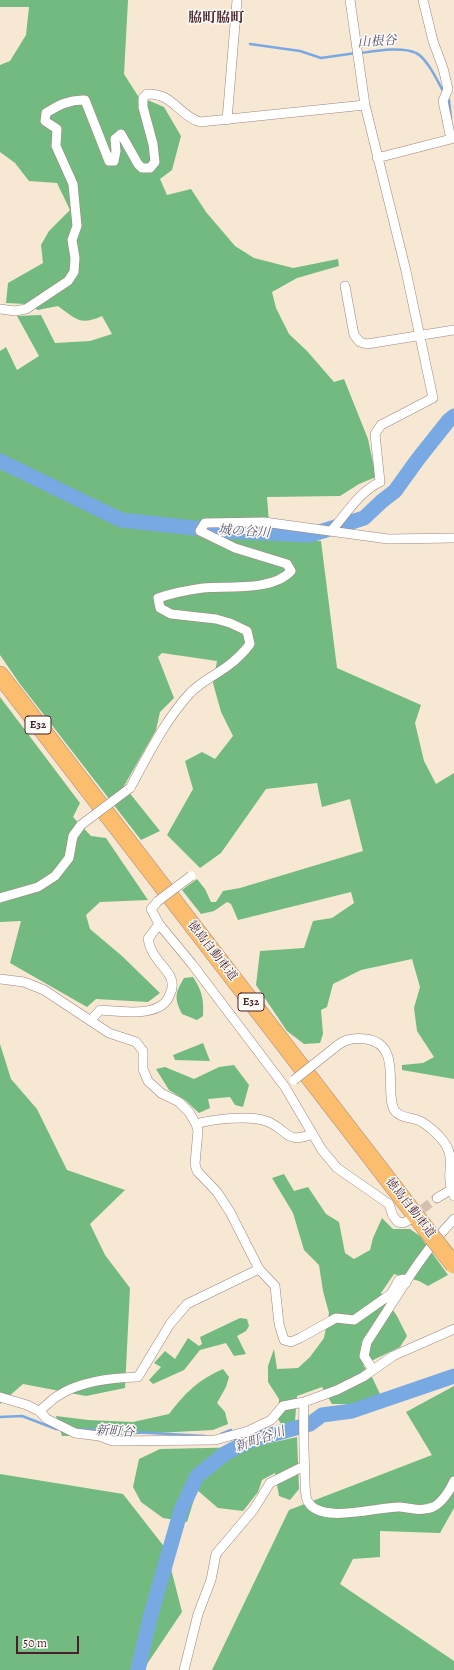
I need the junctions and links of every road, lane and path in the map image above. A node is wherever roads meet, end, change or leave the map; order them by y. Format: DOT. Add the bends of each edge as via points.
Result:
graph roads {
  1 [pos="237,0"];
  2 [pos="350,0"];
  3 [pos="422,0"];
  4 [pos="365,105"];
  5 [pos="227,120"];
  6 [pos="377,158"];
  7 [pos="345,286"];
  8 [pos="0,309"];
  9 [pos="454,330"];
  10 [pos="420,336"];
  11 [pos="332,530"];
  12 [pos="454,538"];
  13 [pos="0,676"];
  14 [pos="191,876"];
  15 [pos="0,898"];
  16 [pos="160,924"];
  17 [pos="0,979"];
  18 [pos="91,1020"];
  19 [pos="284,1087"];
  20 [pos="196,1124"];
  21 [pos="312,1134"];
  22 [pos="453,1192"];
  23 [pos="437,1198"];
  24 [pos="454,1219"];
  25 [pos="409,1220"];
  26 [pos="454,1265"];
  27 [pos="259,1269"];
  28 [pos="406,1283"];
  29 [pos="454,1330"];
  30 [pos="373,1370"];
  31 [pos="0,1397"];
  32 [pos="304,1402"];
  33 [pos="39,1411"];
  34 [pos="304,1466"];
  35 [pos="454,1481"];
  36 [pos="184,1670"];
  1 -- 5 [label="street"];
  2 -- 4 [label="street"];
  3 -- 6 [label="street" via="448,89 443,101 451,139"];
  4 -- 5 [label="street"];
  4 -- 6 [label="street"];
  5 -- 8 [label="street" via="200,122 190,119 166,97 147,94 143,98 143,107 153,144 154,162 150,168 142,168 121,134 115,138 114,161 109,161 85,100 68,101 46,113 45,121 57,129 56,146 73,184 77,226 72,240 74,272 68,281 26,309"];
  6 -- 10 [label="street"];
  7 -- 10 [label="street" via="354,335 360,342 367,344"];
  9 -- 10 [label="street"];
  10 -- 11 [label="street" via="433,398 381,425 375,434 380,482 357,498"];
  11 -- 12 [label="street" via="388,539"];
  11 -- 15 [label="street, bridge" via="264,522 205,523 200,531 235,548 287,564 292,571 287,576 262,586 203,588 171,593 158,598 160,608 170,614 216,618 247,631 250,644 228,666 191,693 166,725 130,788 81,825 73,836 69,858 55,876 38,886"];
  13 -- 26 [label="highway, 徳島自動車道 / E32, bridge"];
  14 -- 16 [label="street, bridge" via="151,909"];
  16 -- 18 [label="street" via="148,939 150,950 170,978 173,987 168,1000 157,1008 140,1013 100,1010"];
  16 -- 19 [label="street"];
  17 -- 18 [label="street" via="24,982 44,990"];
  18 -- 20 [label="street" via="109,1033 136,1042 143,1050 143,1069 148,1081 161,1093 178,1102"];
  19 -- 21 [label="street"];
  19 -- 22 [label="street, bridge" via="343,1041 357,1038 372,1039 381,1046 388,1057 392,1105 396,1112 424,1123 448,1148"];
  20 -- 21 [label="street" via="210,1119 249,1119 266,1121 292,1138"];
  20 -- 27 [label="street" via="197,1171 217,1192 230,1212"];
  21 -- 25 [label="street" via="337,1168 389,1204 398,1222"];
  22 -- 23 [label="street"];
  24 -- 28 [label="street" via="441,1232"];
  27 -- 28 [label="street" via="275,1286 279,1324 284,1340 292,1342 336,1318 354,1320 391,1294 399,1280 403,1279"];
  27 -- 33 [label="street" via="187,1304 170,1324 138,1377 113,1378 75,1388 57,1397"];
  28 -- 30 [label="street" via="367,1342 364,1356"];
  29 -- 30 [label="street" via="394,1356"];
  30 -- 32 [label="street" via="337,1390"];
  31 -- 33 [label="street"];
  32 -- 33 [label="street" via="283,1406 271,1420 248,1431 215,1440 113,1441 99,1436 75,1433 47,1419"];
  32 -- 34 [label="street"];
  34 -- 35 [label="street" via="307,1500 312,1507 320,1511 355,1514 400,1507 425,1510 435,1506 450,1490"];
  34 -- 36 [label="street" via="270,1483 254,1509 216,1554 211,1580 198,1614"];
}
